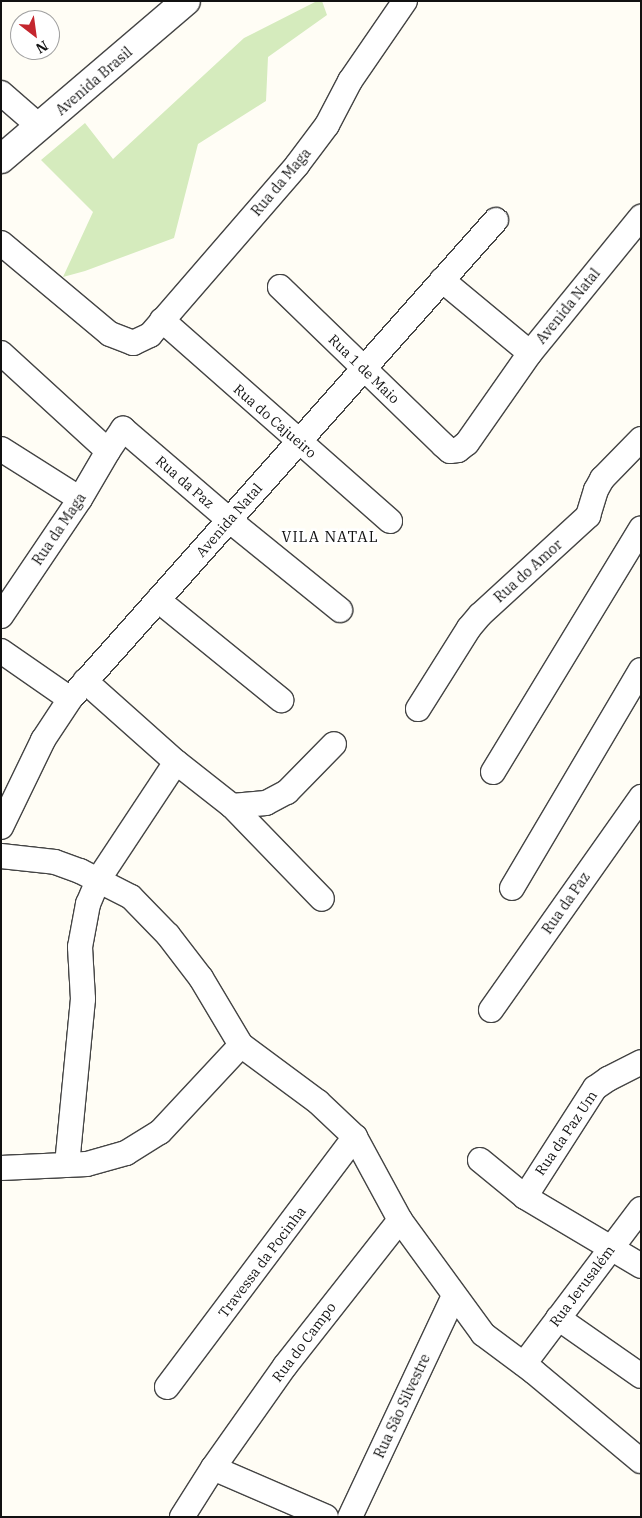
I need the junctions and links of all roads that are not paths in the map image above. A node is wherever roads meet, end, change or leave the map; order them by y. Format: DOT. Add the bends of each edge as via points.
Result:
graph roads {
  1 [pos="186,1"];
  2 [pos="405,1"];
  3 [pos="1,92"];
  4 [pos="40,127"];
  5 [pos="1,159"];
  6 [pos="641,217"];
  7 [pos="496,220"];
  8 [pos="1,243"];
  9 [pos="442,280"];
  10 [pos="280,287"];
  11 [pos="162,320"];
  12 [pos="1,353"];
  13 [pos="530,353"];
  14 [pos="362,368"];
  15 [pos="123,430"];
  16 [pos="641,439"];
  17 [pos="298,442"];
  18 [pos="1,449"];
  19 [pos="108,451"];
  20 [pos="80,499"];
  21 [pos="229,520"];
  22 [pos="390,521"];
  23 [pos="641,529"];
  24 [pos="158,600"];
  25 [pos="340,610"];
  26 [pos="1,616"];
  27 [pos="1,650"];
  28 [pos="641,670"];
  29 [pos="78,690"];
  30 [pos="281,700"];
  31 [pos="418,709"];
  32 [pos="334,744"];
  33 [pos="176,762"];
  34 [pos="493,772"];
  35 [pos="641,797"];
  36 [pos="232,806"];
  37 [pos="1,827"];
  38 [pos="1,856"];
  39 [pos="98,880"];
  40 [pos="512,888"];
  41 [pos="322,899"];
  42 [pos="491,1010"];
  43 [pos="241,1045"];
  44 [pos="641,1062"];
  45 [pos="355,1137"];
  46 [pos="480,1160"];
  47 [pos="66,1165"];
  48 [pos="1,1168"];
  49 [pos="525,1197"];
  50 [pos="641,1209"];
  51 [pos="400,1220"];
  52 [pos="611,1248"];
  53 [pos="641,1266"];
  54 [pos="454,1296"];
  55 [pos="558,1318"];
  56 [pos="524,1364"];
  57 [pos="641,1376"];
  58 [pos="167,1387"];
  59 [pos="641,1461"];
  60 [pos="213,1468"];
  61 [pos="182,1517"];
  62 [pos="326,1517"];
  63 [pos="350,1517"];
  1 -- 4 [label="street, Avenida Brasil"];
  2 -- 11 [label="street, Rua da Maga" via="350,81 327,126"];
  3 -- 4 [label="street"];
  4 -- 5 [label="street, Avenida Brasil"];
  6 -- 13 [label="street, Avenida Natal"];
  7 -- 9 [label="street, Avenida Natal"];
  8 -- 11 [label="street, Rua da Maga" via="110,334 133,343 150,335"];
  9 -- 13 [label="street, Avenida Natal"];
  9 -- 14 [label="street, Avenida Natal"];
  10 -- 14 [label="street, Rua 1 de Maio"];
  11 -- 17 [label="street, Rua do Cajueiro"];
  12 -- 19 [label="street"];
  13 -- 14 [label="street, Rua 1 de Maio" via="467,443 458,450 450,451"];
  14 -- 17 [label="street, Avenida Natal"];
  15 -- 19 [label="street, Rua da Maga"];
  15 -- 21 [label="street, Rua da Paz"];
  16 -- 31 [label="street, Rua do Amor" via="602,479 588,516 469,628"];
  17 -- 21 [label="street, Avenida Natal"];
  17 -- 22 [label="street, Rua do Cajueiro"];
  18 -- 20 [label="street"];
  19 -- 20 [label="street, Rua da Maga"];
  20 -- 26 [label="street, Rua da Maga"];
  21 -- 24 [label="street, Avenida Natal"];
  21 -- 25 [label="street, Rua da Paz"];
  23 -- 34 [label="street"];
  24 -- 29 [label="street, Avenida Natal"];
  24 -- 30 [label="street"];
  27 -- 29 [label="street"];
  28 -- 40 [label="street"];
  29 -- 33 [label="street"];
  29 -- 37 [label="street, Avenida Natal" via="43,740"];
  32 -- 36 [label="street" via="287,792 266,803"];
  33 -- 36 [label="street"];
  33 -- 39 [label="street"];
  35 -- 42 [label="street, Rua da Paz"];
  36 -- 41 [label="street"];
  38 -- 39 [label="street" via="56,862"];
  39 -- 43 [label="street" via="132,898 168,935 201,978"];
  39 -- 47 [label="street" via="88,904 80,947 83,999"];
  43 -- 45 [label="street" via="318,1102"];
  43 -- 47 [label="street" via="160,1132 126,1153 87,1164"];
  44 -- 49 [label="street, Rua da Paz Um" via="595,1088"];
  45 -- 51 [label="street"];
  45 -- 58 [label="street, Travessa da Pocinha"];
  46 -- 49 [label="street"];
  47 -- 48 [label="street"];
  49 -- 52 [label="street"];
  50 -- 52 [label="street, Rua Jerusalém"];
  51 -- 54 [label="street"];
  51 -- 60 [label="street, Rua do Campo" via="285,1366"];
  52 -- 53 [label="street"];
  52 -- 55 [label="street, Rua Jerusalém"];
  54 -- 56 [label="street" via="483,1334"];
  54 -- 63 [label="street, Rua São Silvestre"];
  55 -- 56 [label="street, Rua Jerusalém"];
  55 -- 57 [label="street"];
  56 -- 59 [label="street"];
  60 -- 61 [label="street, Rua do Campo"];
  60 -- 62 [label="street"];
}
